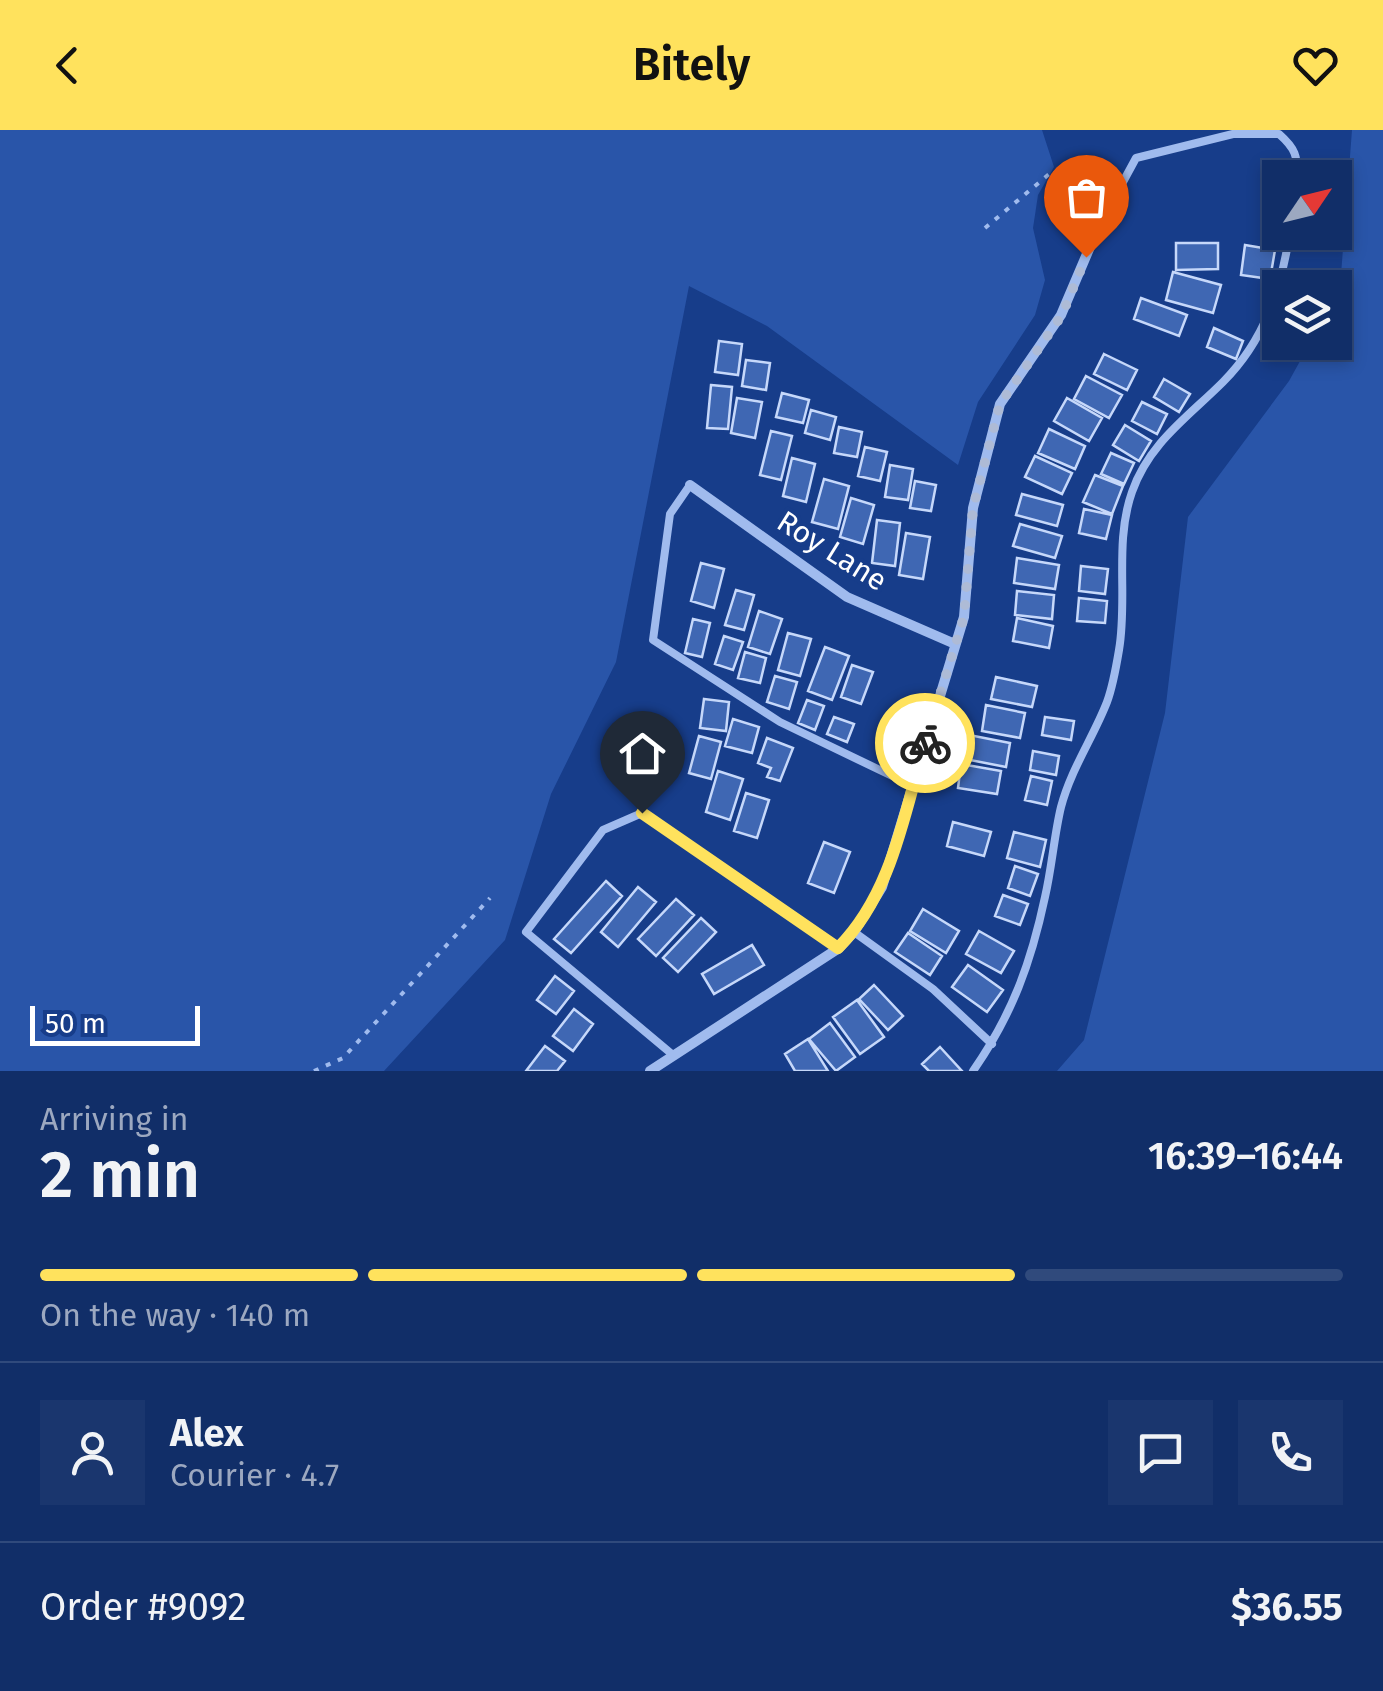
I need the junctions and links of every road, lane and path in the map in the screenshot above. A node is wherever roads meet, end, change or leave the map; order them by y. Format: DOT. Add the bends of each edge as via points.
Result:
graph roads {
  1 [pos="1298,160"];
  2 [pos="985,228"];
  3 [pos="1098,228"];
  4 [pos="1287,250"];
  5 [pos="690,485"];
  6 [pos="956,644"];
  7 [pos="912,786"];
  8 [pos="642,813"];
  9 [pos="490,898"];
  10 [pos="854,932"];
  11 [pos="838,948"];
  12 [pos="992,1044"];
  13 [pos="673,1055"];
  14 [pos="314,1071"];
  15 [pos="650,1071"];
  16 [pos="973,1071"];
  1 -- 3 [label="lane" via="1294,146 1279,134 1233,134 1136,158"];
  2 -- 3 [label="path" via="1054,170"];
  3 -- 6 [label="street" via="1062,315 1000,404 973,508"];
  4 -- 12 [label="lane" via="1265,326 1225,380 1165,436 1132,492 1124,520 1115,677 1073,770 1025,972"];
  5 -- 6 [label="street, Roy Lane" via="847,597"];
  5 -- 7 [label="lane" via="670,514 653,640 780,722"];
  6 -- 7 [label="street"];
  7 -- 10 [label="street" via="882,887"];
  8 -- 11 [label="street"];
  8 -- 13 [label="lane" via="603,830 526,932"];
  9 -- 14 [label="path" via="342,1058"];
  10 -- 11 [label="street"];
  10 -- 12 [label="lane" via="933,989"];
  11 -- 13 [label="street"];
  12 -- 16 [label="lane"];
  13 -- 15 [label="street"];
}
